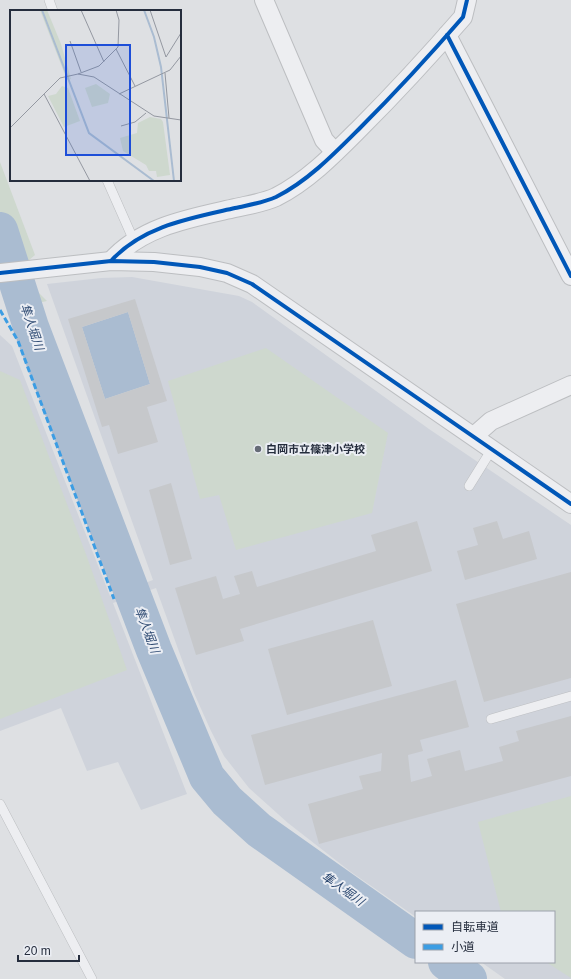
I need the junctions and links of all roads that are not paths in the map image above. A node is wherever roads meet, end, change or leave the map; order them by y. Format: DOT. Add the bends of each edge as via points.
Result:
graph roads {
  1 [pos="49,0"];
  2 [pos="264,0"];
  3 [pos="467,0"];
  4 [pos="53,10"];
  5 [pos="447,35"];
  6 [pos="335,152"];
  7 [pos="107,181"];
  8 [pos="134,241"];
  9 [pos="111,260"];
  10 [pos="0,273"];
  11 [pos="571,276"];
  12 [pos="571,386"];
  13 [pos="474,436"];
  14 [pos="492,449"];
  15 [pos="469,486"];
  16 [pos="571,504"];
  17 [pos="571,696"];
  18 [pos="491,719"];
  19 [pos="0,804"];
  20 [pos="92,979"];
  1 -- 4 [label="lane"];
  2 -- 6 [label="street" via="324,140"];
  3 -- 5 [label="street" via="463,17"];
  5 -- 6 [label="street"];
  5 -- 11 [label="street"];
  6 -- 8 [label="street" via="275,198 163,226"];
  7 -- 8 [label="lane"];
  8 -- 9 [label="street"];
  9 -- 10 [label="street"];
  9 -- 13 [label="street" via="200,267 227,273 252,284"];
  12 -- 13 [label="street" via="491,421"];
  13 -- 14 [label="street"];
  14 -- 15 [label="lane"];
  14 -- 16 [label="street"];
  17 -- 18 [label="lane"];
  19 -- 20 [label="lane"];
}
